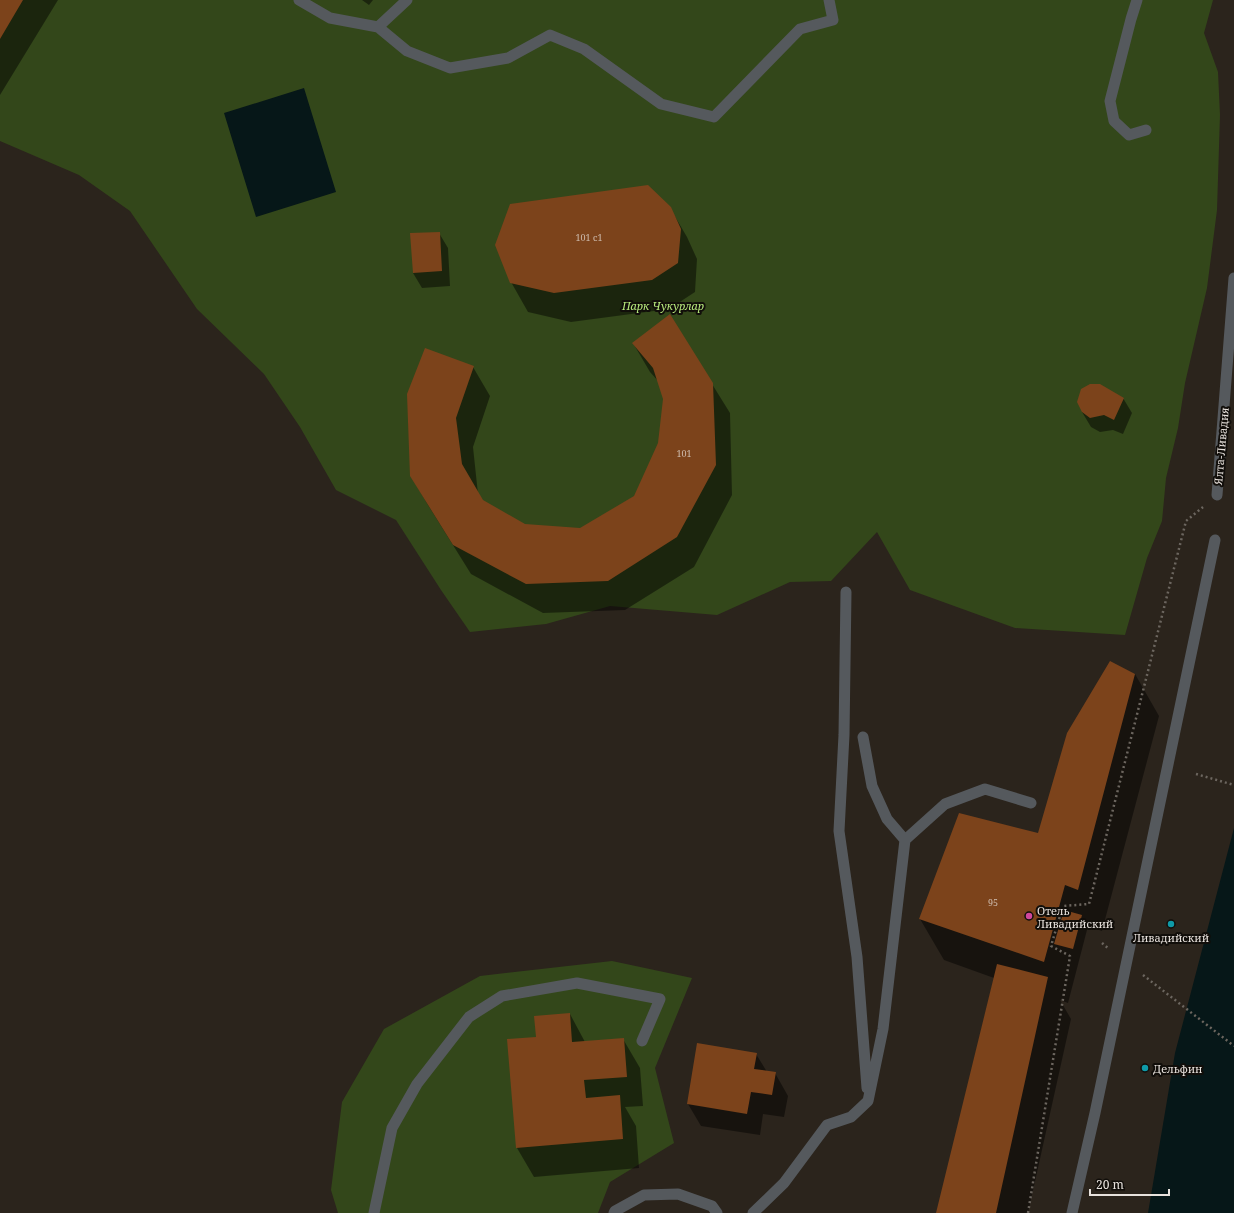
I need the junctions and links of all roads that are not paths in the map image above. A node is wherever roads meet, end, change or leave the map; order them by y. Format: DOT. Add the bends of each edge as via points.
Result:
graph roads {
  1 [pos="298,0"];
  2 [pos="407,0"];
  3 [pos="829,0"];
  4 [pos="1137,0"];
  5 [pos="378,27"];
  6 [pos="1146,130"];
  7 [pos="1234,278"];
  8 [pos="1217,495"];
  9 [pos="1215,540"];
  10 [pos="846,592"];
  11 [pos="864,737"];
  12 [pos="1031,803"];
  13 [pos="905,840"];
  14 [pos="642,1041"];
  15 [pos="868,1101"];
  16 [pos="374,1213"];
  17 [pos="614,1213"];
  18 [pos="717,1213"];
  19 [pos="753,1213"];
  20 [pos="1072,1213"];
  1 -- 5 [label="street" via="330,18"];
  2 -- 5 [label="street"];
  3 -- 5 [label="street" via="833,20 800,29 714,117 661,104 584,49 550,35 508,58 450,68 407,51"];
  4 -- 6 [label="street" via="1110,101 1114,121 1129,135"];
  7 -- 8 [label="street, Ялта-Ливадия"];
  9 -- 20 [label="street"];
  10 -- 15 [label="street" via="844,735 839,831 857,957"];
  11 -- 13 [label="street" via="872,786 887,819"];
  12 -- 13 [label="street" via="985,789 945,804"];
  13 -- 15 [label="street" via="884,1029"];
  14 -- 16 [label="street" via="660,999 577,983 502,996 469,1017 417,1084 392,1128"];
  15 -- 19 [label="street" via="851,1117 827,1125 784,1183"];
  17 -- 18 [label="street" via="644,1195 678,1194 712,1206"];
}
